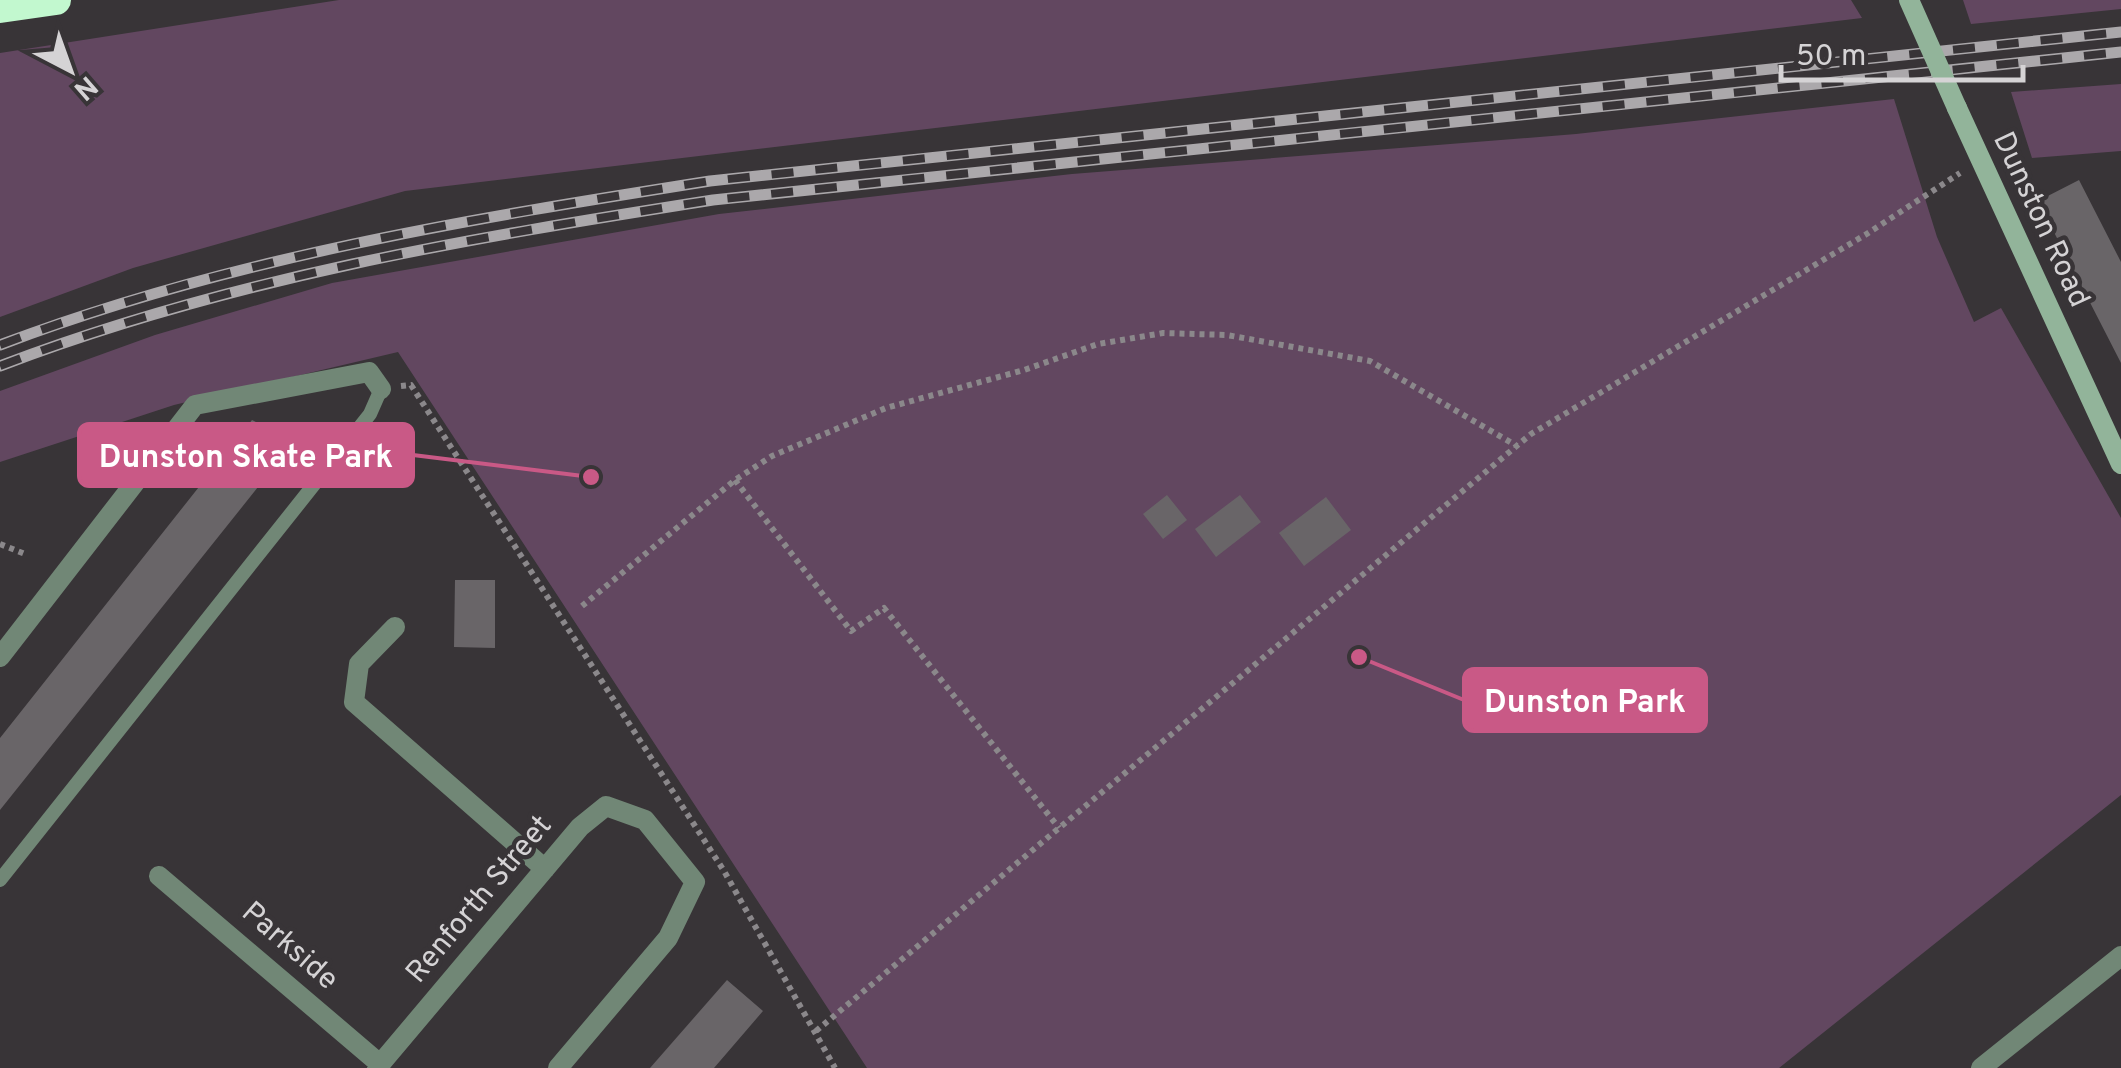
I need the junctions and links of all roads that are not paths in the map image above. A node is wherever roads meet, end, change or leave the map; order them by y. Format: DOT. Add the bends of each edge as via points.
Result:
graph roads {
  1 [pos="56,0"];
  2 [pos="1909,0"];
  3 [pos="0,8"];
  4 [pos="381,388"];
  5 [pos="2121,464"];
  6 [pos="395,627"];
  7 [pos="0,657"];
  8 [pos="545,869"];
  9 [pos="160,876"];
  10 [pos="0,880"];
  11 [pos="2121,956"];
  12 [pos="378,1066"];
  13 [pos="558,1068"];
  14 [pos="1981,1068"];
  1 -- 3 [label="highway"];
  2 -- 5 [label="street, Dunston Road, bridge"];
  4 -- 7 [label="street" via="370,372 195,404"];
  4 -- 10 [label="lane" via="370,414"];
  6 -- 8 [label="street" via="359,664 354,702"];
  8 -- 12 [label="street, Renforth Street"];
  8 -- 13 [label="street, Renforth Street" via="606,806 644,820 695,882 668,938"];
  9 -- 12 [label="street, Parkside"];
  11 -- 14 [label="street"];
}
